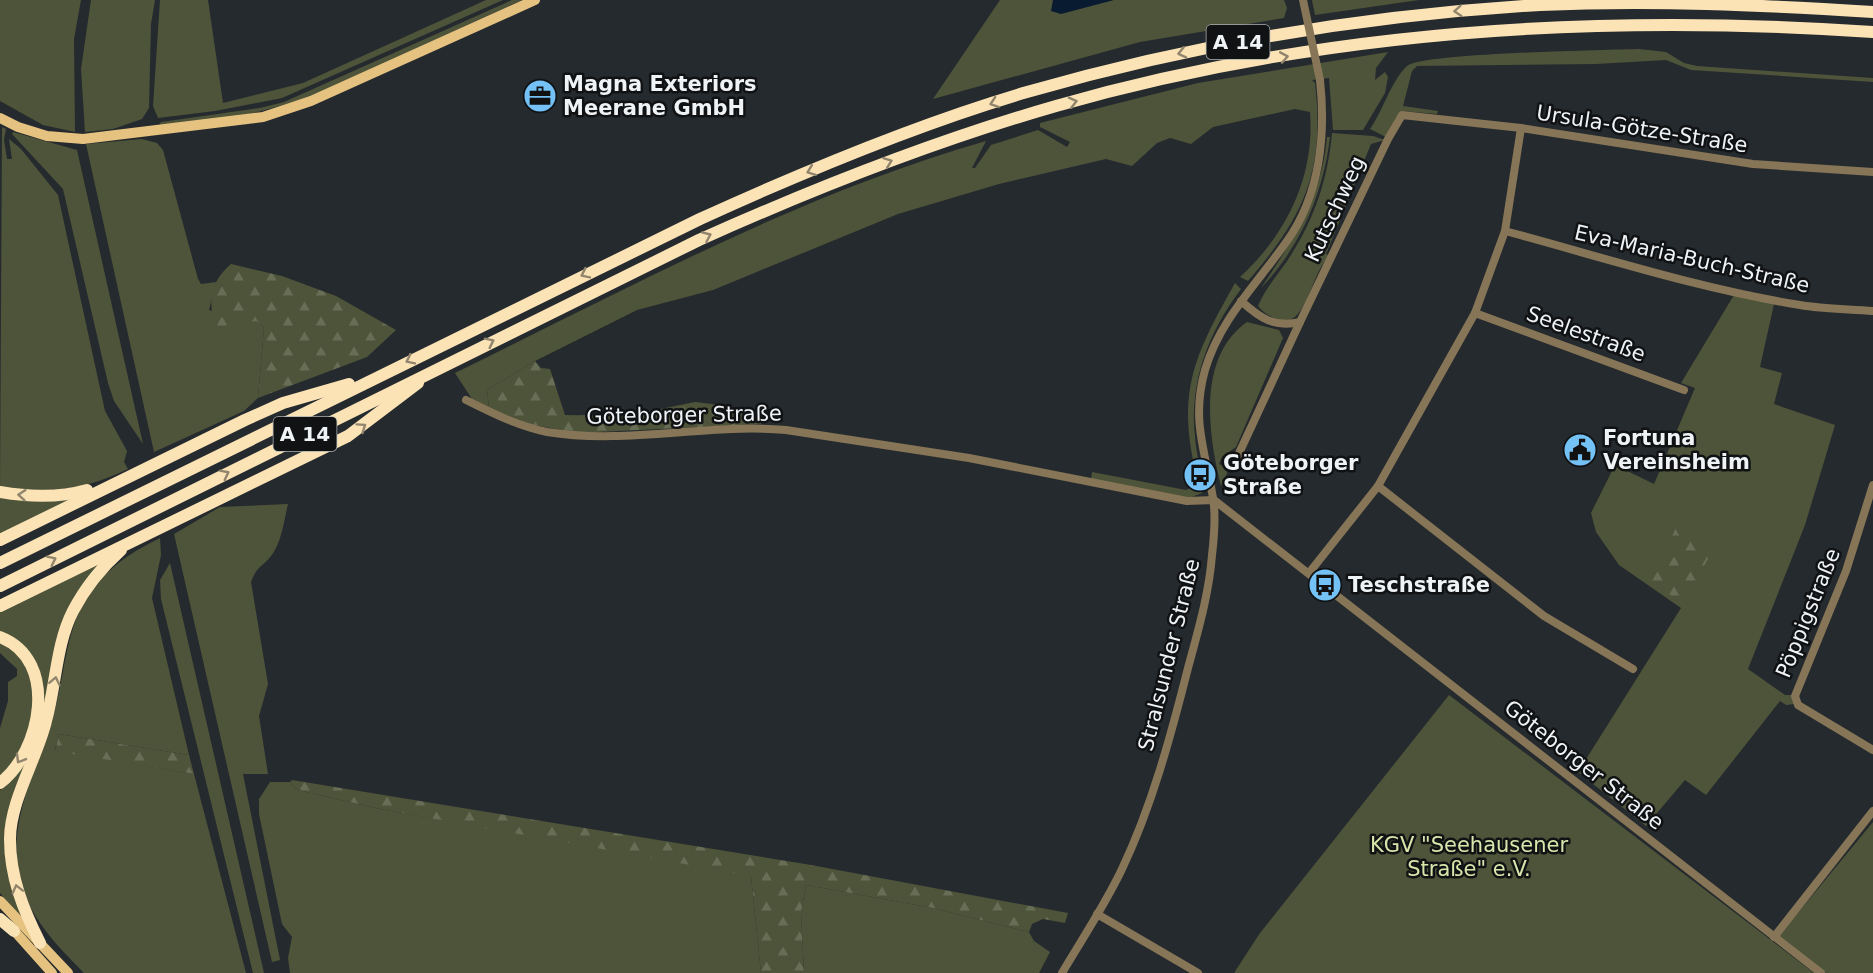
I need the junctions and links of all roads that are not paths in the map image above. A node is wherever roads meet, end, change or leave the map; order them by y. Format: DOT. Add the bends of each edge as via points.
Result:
graph roads {
  1 [pos="535,0"];
  2 [pos="1303,0"];
  3 [pos="1873,12"];
  4 [pos="1873,32"];
  5 [pos="1406,114"];
  6 [pos="0,118"];
  7 [pos="1521,128"];
  8 [pos="1873,172"];
  9 [pos="1505,231"];
  10 [pos="1241,301"];
  11 [pos="1873,311"];
  12 [pos="1475,313"];
  13 [pos="1300,322"];
  14 [pos="437,368"];
  15 [pos="381,374"];
  16 [pos="1684,390"];
  17 [pos="466,400"];
  18 [pos="1234,464"];
  19 [pos="120,480"];
  20 [pos="1873,485"];
  21 [pos="1378,486"];
  22 [pos="0,492"];
  23 [pos="1214,500"];
  24 [pos="0,540"];
  25 [pos="133,540"];
  26 [pos="0,563"];
  27 [pos="1309,573"];
  28 [pos="0,586"];
  29 [pos="0,606"];
  30 [pos="0,637"];
  31 [pos="1633,669"];
  32 [pos="1873,750"];
  33 [pos="0,783"];
  34 [pos="1873,811"];
  35 [pos="0,901"];
  36 [pos="1097,914"];
  37 [pos="0,917"];
  38 [pos="14,930"];
  39 [pos="1774,937"];
  40 [pos="40,943"];
  41 [pos="52,973"];
  42 [pos="68,973"];
  43 [pos="1062,973"];
  44 [pos="1198,973"];
  45 [pos="1821,973"];
  1 -- 6 [label="main road" via="284,111 246,121 106,138 59,138 34,133"];
  2 -- 10 [label="street, Stralsunder Straße, bridge" via="1320,80 1323,132 1313,187 1289,239"];
  3 -- 15 [label="highway, A 14, one-way" via="1675,3 1542,5 1349,23 1131,64 1025,93 782,182"];
  14 -- 4 [label="highway, A 14, one-way" via="654,261 787,201 947,140 1058,106 1204,70 1358,44 1539,26 1671,23"];
  5 -- 7 [label="street, Ursula-Götze-Straße"];
  5 -- 13 [label="street, Kutschweg" via="1399,117"];
  7 -- 8 [label="street, Ursula-Götze-Straße" via="1753,164"];
  7 -- 9 [label="street"];
  9 -- 11 [label="street, Eva-Maria-Buch-Straße" via="1701,284 1803,306"];
  9 -- 12 [label="street"];
  10 -- 13 [label="street" via="1264,321"];
  10 -- 23 [label="street, Stralsunder Straße" via="1213,348 1200,397 1200,441"];
  12 -- 16 [label="street, Seelestraße"];
  12 -- 21 [label="street"];
  13 -- 18 [label="street, Kutschweg"];
  25 -- 14 [label="highway, one-way" via="348,436"];
  28 -- 14 [label="highway, A 14, one-way"];
  15 -- 19 [label="highway" via="283,404"];
  15 -- 26 [label="highway, A 14"];
  17 -- 23 [label="street, Göteborger Straße" via="499,417 546,431 614,436 692,429 777,429 969,458 1187,501"];
  19 -- 22 [label="highway, one-way" via="72,494 26,496"];
  19 -- 24 [label="highway"];
  20 -- 32 [label="street, Pöppigstraße" via="1846,571 1795,696 1798,705"];
  21 -- 27 [label="street"];
  21 -- 31 [label="street" via="1544,616"];
  23 -- 27 [label="street, Göteborger Straße"];
  23 -- 36 [label="street, Stralsunder Straße" via="1209,578 1174,723 1122,869"];
  25 -- 29 [label="highway"];
  40 -- 25 [label="highway, one-way" via="21,903 12,868 12,820 46,722 62,643 73,612 101,570"];
  27 -- 39 [label="street, Göteborger Straße"];
  30 -- 33 [label="highway, one-way" via="25,654 38,681 40,707 23,756"];
  34 -- 39 [label="street"];
  35 -- 40 [label="main road"];
  36 -- 43 [label="street, Stralsunder Straße"];
  36 -- 44 [label="street"];
  37 -- 38 [label="highway"];
  38 -- 41 [label="main road"];
  39 -- 45 [label="street, Göteborger Straße"];
  40 -- 42 [label="main road"];
}
